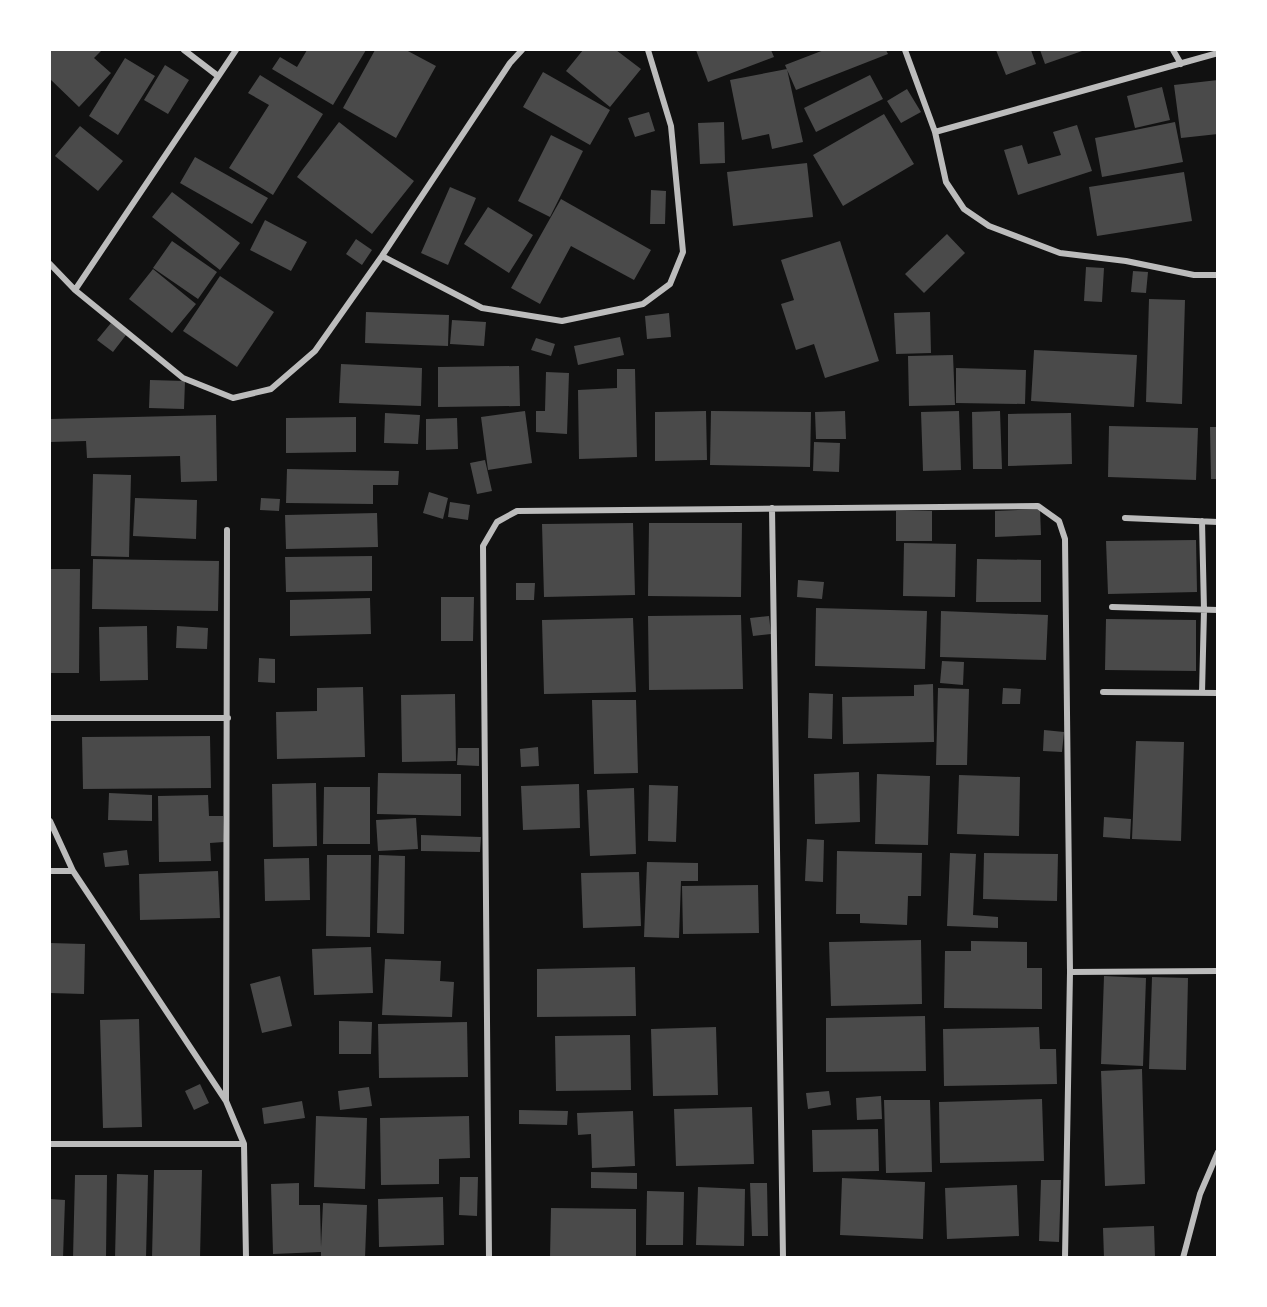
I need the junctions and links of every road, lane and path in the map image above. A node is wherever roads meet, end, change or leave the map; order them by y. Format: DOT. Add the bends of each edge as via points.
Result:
graph roads {
  1 [pos="184,50"];
  2 [pos="236,50"];
  3 [pos="522,50"];
  4 [pos="648,50"];
  5 [pos="905,50"];
  6 [pos="1173,50"];
  7 [pos="1218,53"];
  8 [pos="1181,64"];
  9 [pos="218,76"];
  10 [pos="935,132"];
  11 [pos="382,256"];
  12 [pos="50,264"];
  13 [pos="1218,275"];
  14 [pos="75,290"];
  15 [pos="772,508"];
  16 [pos="1125,518"];
  17 [pos="1202,521"];
  18 [pos="1218,522"];
  19 [pos="227,530"];
  20 [pos="1112,607"];
  21 [pos="1204,610"];
  22 [pos="1218,610"];
  23 [pos="1103,692"];
  24 [pos="1202,693"];
  25 [pos="1218,693"];
  26 [pos="50,718"];
  27 [pos="228,718"];
  28 [pos="50,821"];
  29 [pos="50,871"];
  30 [pos="73,871"];
  31 [pos="1218,971"];
  32 [pos="1070,972"];
  33 [pos="226,1101"];
  34 [pos="50,1144"];
  35 [pos="244,1144"];
  36 [pos="1218,1152"];
  37 [pos="246,1257"];
  38 [pos="489,1257"];
  39 [pos="783,1257"];
  40 [pos="1065,1257"];
  41 [pos="1183,1257"];
  1 -- 9 [label="street"];
  2 -- 9 [label="street"];
  3 -- 11 [label="street"];
  4 -- 11 [label="street" via="671,126 682,241 683,252 670,284 643,303 562,321 482,308"];
  5 -- 10 [label="street"];
  6 -- 8 [label="street"];
  7 -- 8 [label="street"];
  8 -- 10 [label="street"];
  9 -- 14 [label="street"];
  10 -- 13 [label="street" via="946,182 964,209 989,226 1060,253 1194,275"];
  11 -- 14 [label="street" via="315,351 271,389 233,398 183,378"];
  12 -- 14 [label="street"];
  15 -- 32 [label="street" via="1038,506 1059,521 1065,539"];
  15 -- 38 [label="street" via="517,511 497,522 483,546"];
  15 -- 39 [label="street"];
  16 -- 17 [label="street"];
  17 -- 18 [label="street"];
  17 -- 21 [label="street"];
  19 -- 27 [label="street"];
  20 -- 21 [label="street"];
  21 -- 22 [label="street"];
  21 -- 24 [label="street"];
  23 -- 24 [label="street"];
  24 -- 25 [label="street"];
  26 -- 27 [label="street"];
  27 -- 33 [label="street"];
  28 -- 30 [label="street"];
  29 -- 30 [label="street"];
  30 -- 33 [label="street"];
  31 -- 32 [label="street"];
  32 -- 40 [label="street"];
  33 -- 35 [label="street"];
  34 -- 35 [label="street"];
  35 -- 37 [label="street"];
  36 -- 41 [label="street" via="1200,1194"];
}
